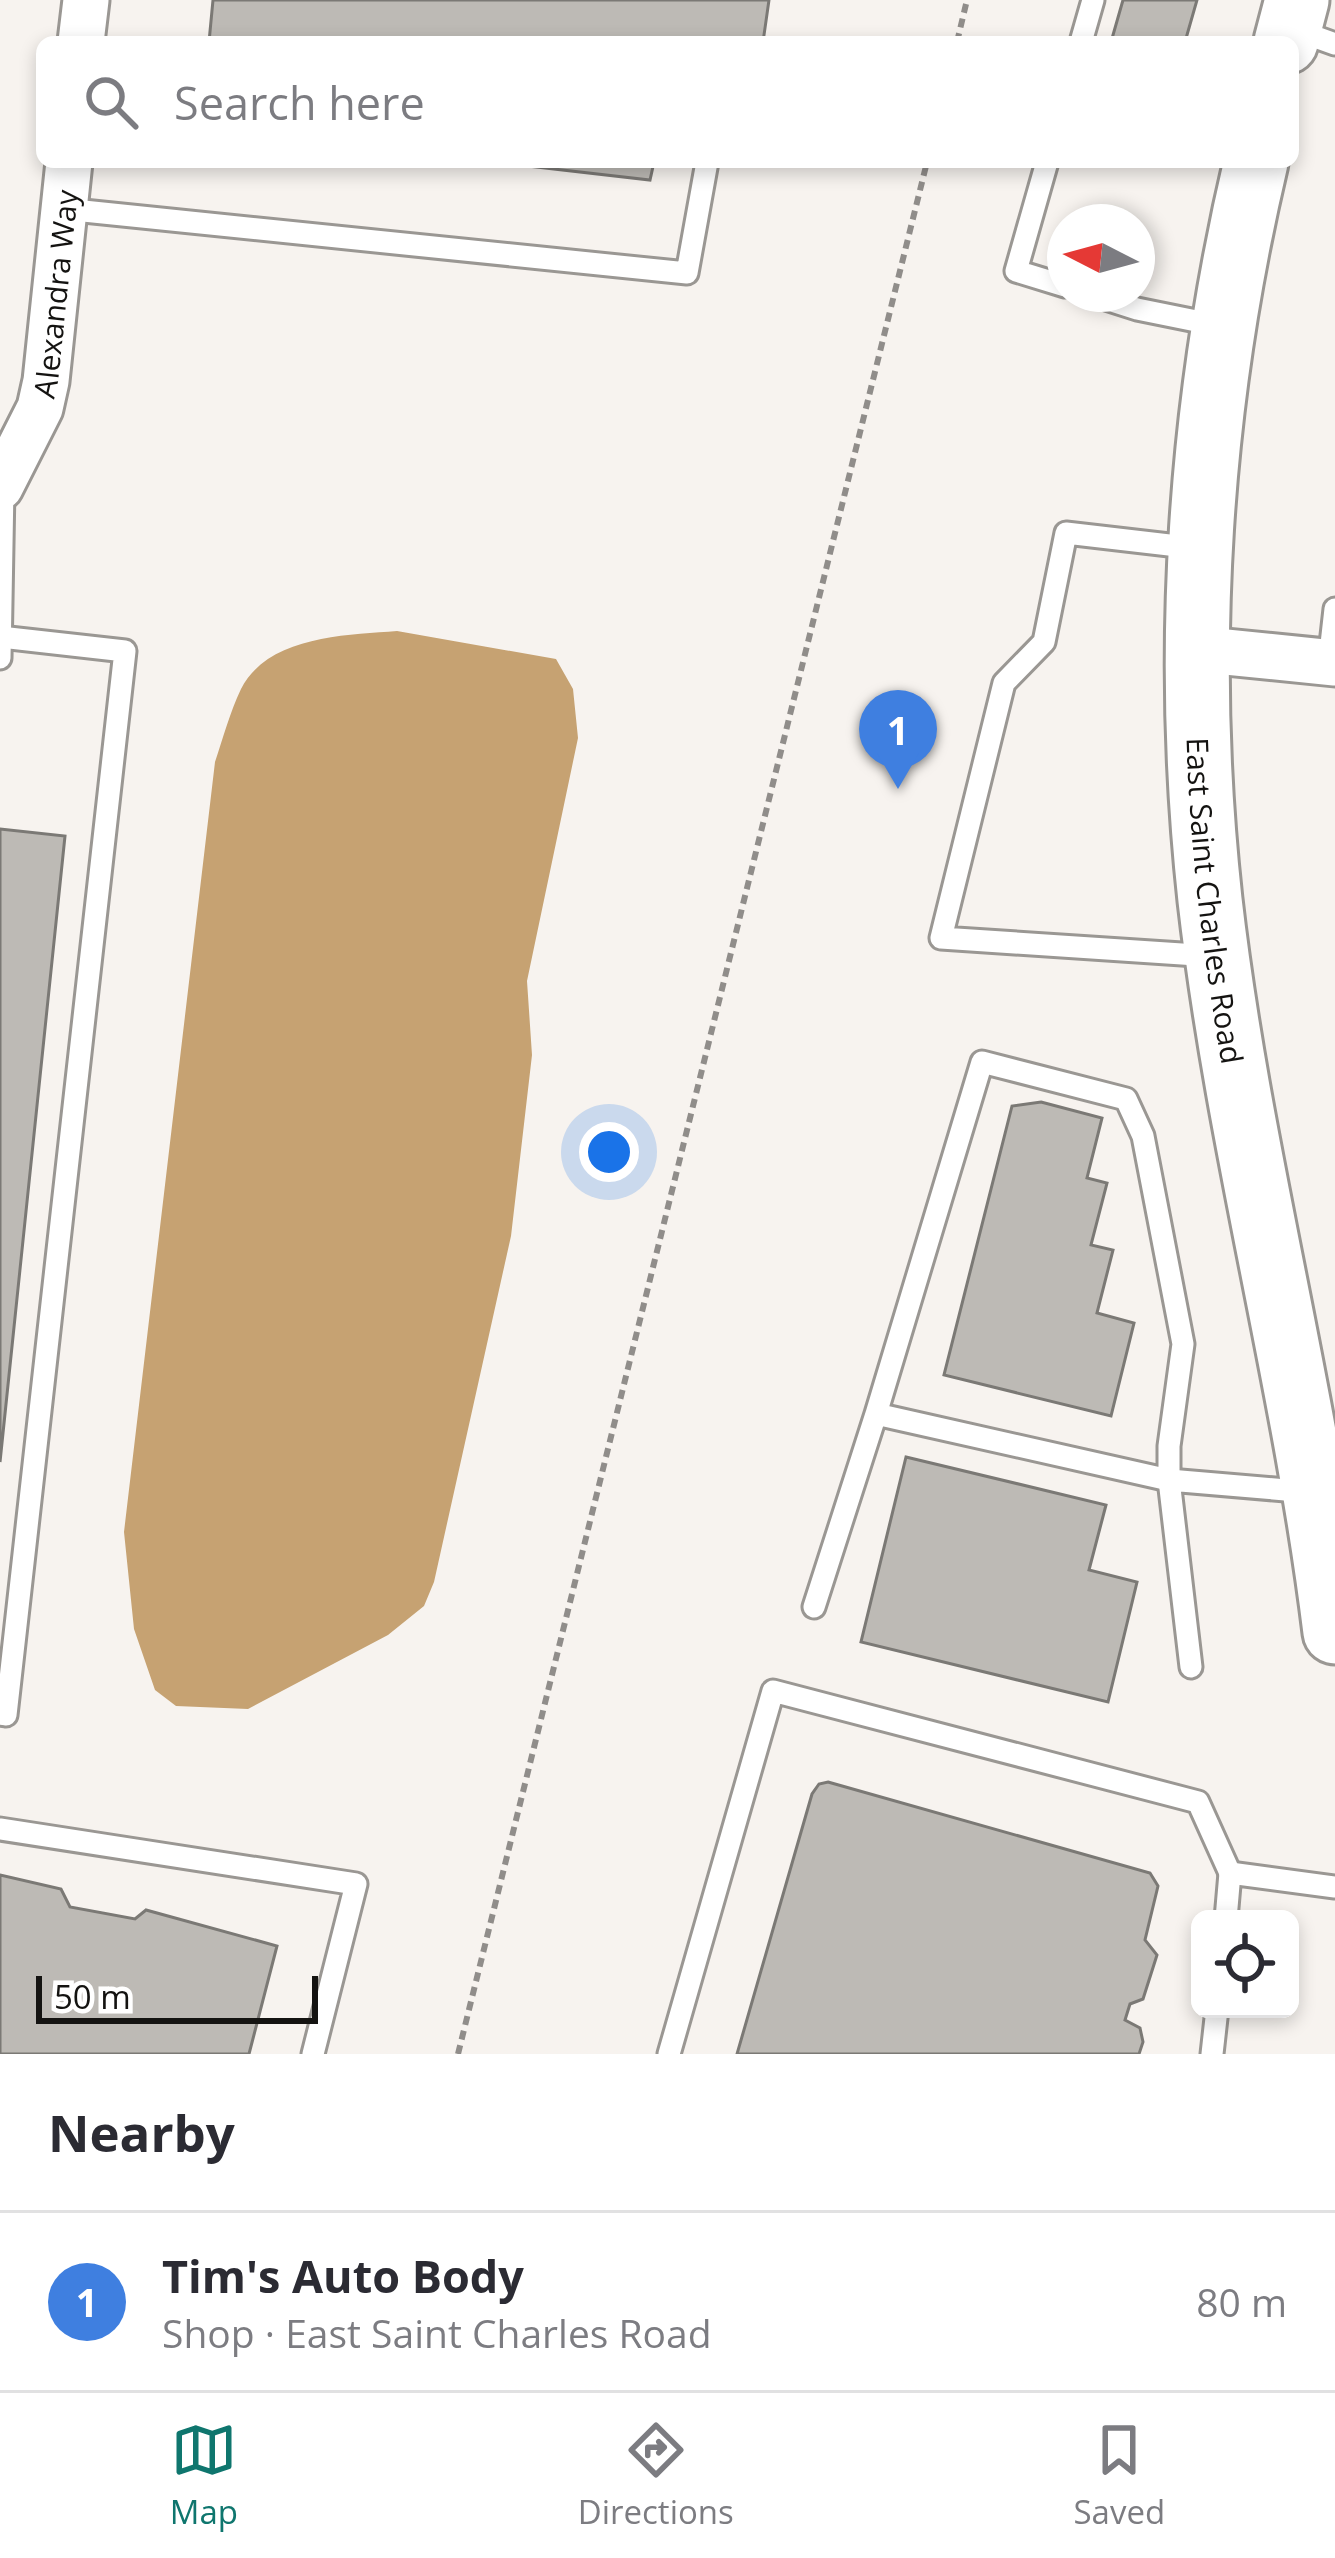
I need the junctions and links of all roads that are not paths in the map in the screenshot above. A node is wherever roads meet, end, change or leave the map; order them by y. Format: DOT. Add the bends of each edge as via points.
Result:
graph roads {
  1 [pos="86,0"];
  2 [pos="1094,0"];
  3 [pos="82,36"];
  4 [pos="1084,36"];
  5 [pos="68,168"];
  6 [pos="706,168"];
  7 [pos="1045,168"];
  8 [pos="1255,168"];
  9 [pos="64,209"];
  10 [pos="1047,280"];
  11 [pos="1152,312"];
  12 [pos="1223,326"];
  13 [pos="2,487"];
  14 [pos="1200,548"];
  15 [pos="1335,609"];
  16 [pos="1,644"];
  17 [pos="1196,649"];
  18 [pos="1332,662"];
  19 [pos="1219,956"];
  20 [pos="876,1414"];
  21 [pos="1168,1480"];
  22 [pos="1315,1493"];
  23 [pos="814,1607"];
  24 [pos="1335,1632"];
  25 [pos="1191,1667"];
  26 [pos="0,1714"];
  27 [pos="0,1829"];
  28 [pos="1230,1873"];
  29 [pos="1335,1887"];
  30 [pos="1227,1910"];
  31 [pos="1216,2018"];
  32 [pos="313,2054"];
  33 [pos="669,2054"];
  34 [pos="1212,2054"];
  1 -- 3 [label="street"];
  2 -- 4 [label="lane"];
  5 -- 9 [label="street, Alexandra Way"];
  6 -- 9 [label="lane" via="687,273"];
  7 -- 10 [label="lane" via="1016,271"];
  8 -- 12 [label="street, East Saint Charles Road"];
  9 -- 13 [label="street, Alexandra Way" via="40,408"];
  11 -- 12 [label="lane"];
  12 -- 14 [label="street, East Saint Charles Road"];
  13 -- 16 [label="lane"];
  14 -- 17 [label="street, East Saint Charles Road"];
  14 -- 19 [label="lane" via="1066,532 1044,642 1004,683 941,938"];
  15 -- 18 [label="lane"];
  16 -- 26 [label="lane" via="125,651"];
  17 -- 18 [label="street"];
  17 -- 19 [label="street, East Saint Charles Road"];
  19 -- 22 [label="street, East Saint Charles Road"];
  20 -- 21 [label="lane"];
  20 -- 21 [label="lane" via="982,1062 1126,1100 1143,1136 1183,1344"];
  20 -- 23 [label="lane"];
  21 -- 22 [label="lane"];
  21 -- 25 [label="lane"];
  22 -- 24 [label="street, East Saint Charles Road"];
  27 -- 32 [label="lane" via="356,1884"];
  28 -- 29 [label="lane"];
  28 -- 30 [label="lane"];
  28 -- 33 [label="lane" via="1198,1802 773,1691"];
  31 -- 34 [label="lane"];
}
